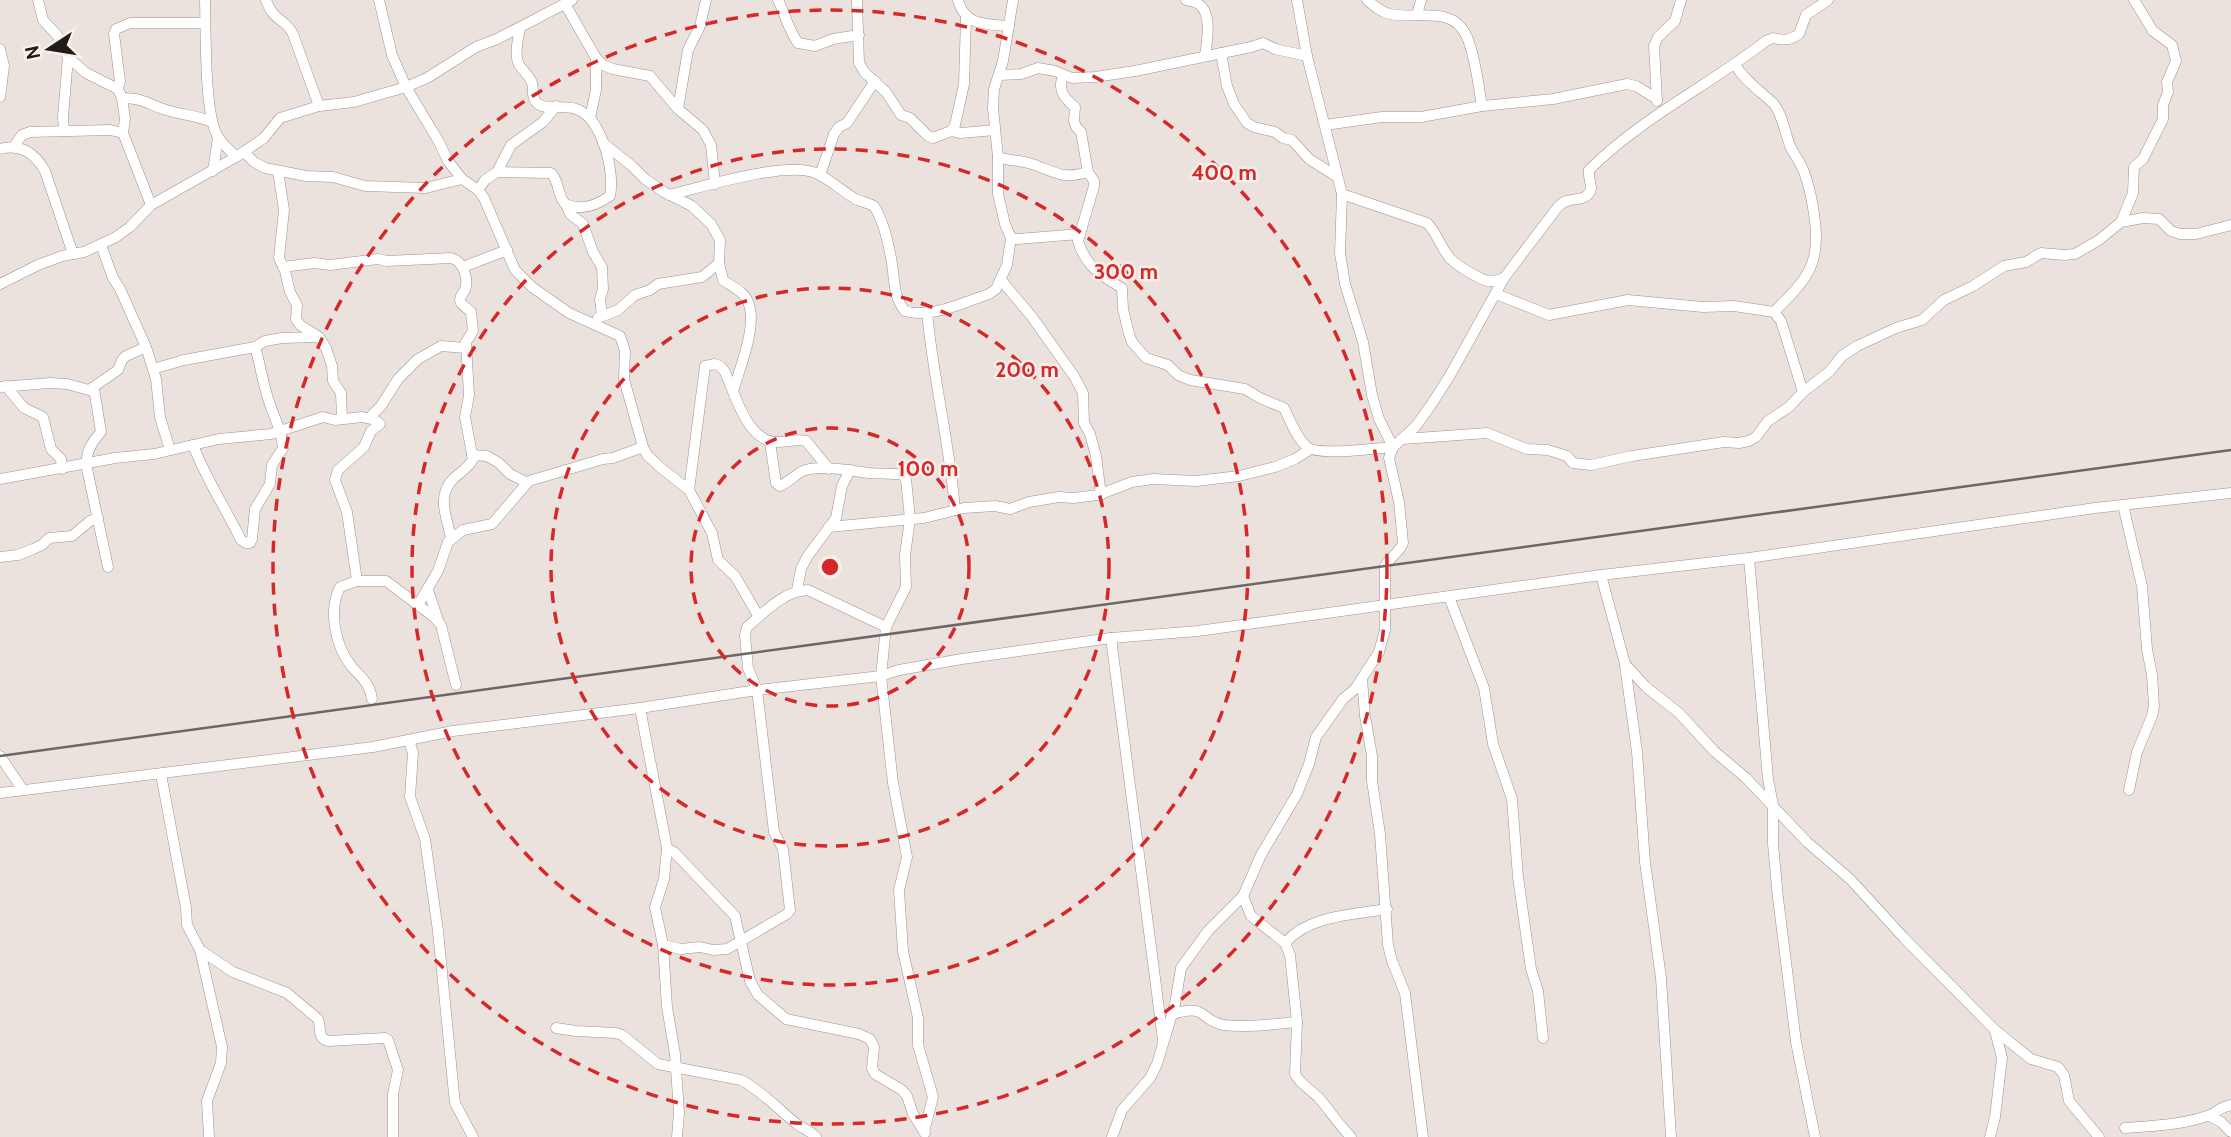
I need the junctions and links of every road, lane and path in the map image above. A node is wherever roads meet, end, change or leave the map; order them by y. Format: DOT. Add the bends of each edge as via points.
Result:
graph roads {
  1 [pos="38,0"];
  2 [pos="205,0"];
  3 [pos="266,0"];
  4 [pos="379,0"];
  5 [pos="706,0"];
  6 [pos="778,0"];
  7 [pos="857,0"];
  8 [pos="958,0"];
  9 [pos="1013,0"];
  10 [pos="1186,0"];
  11 [pos="1367,0"];
  12 [pos="1421,0"];
  13 [pos="1681,0"];
  14 [pos="1828,0"];
  15 [pos="2134,0"];
  16 [pos="1299,1"];
  17 [pos="568,2"];
  18 [pos="1417,15"];
  19 [pos="966,18"];
  20 [pos="205,23"];
  21 [pos="1009,26"];
  22 [pos="520,28"];
  23 [pos="859,36"];
  24 [pos="0,49"];
  25 [pos="1221,53"];
  26 [pos="1205,56"];
  27 [pos="1307,56"];
  28 [pos="68,57"];
  29 [pos="596,58"];
  30 [pos="1003,61"];
  31 [pos="1735,65"];
  32 [pos="1011,74"];
  33 [pos="999,75"];
  34 [pos="1063,76"];
  35 [pos="875,81"];
  36 [pos="406,87"];
  37 [pos="120,93"];
  38 [pos="0,97"];
  39 [pos="1657,99"];
  40 [pos="319,106"];
  41 [pos="556,106"];
  42 [pos="1482,106"];
  43 [pos="678,109"];
  44 [pos="1660,112"];
  45 [pos="590,118"];
  46 [pos="212,121"];
  47 [pos="1325,125"];
  48 [pos="995,130"];
  49 [pos="64,131"];
  50 [pos="951,131"];
  51 [pos="123,133"];
  52 [pos="218,137"];
  53 [pos="603,143"];
  54 [pos="14,146"];
  55 [pos="0,149"];
  56 [pos="240,155"];
  57 [pos="998,157"];
  58 [pos="213,171"];
  59 [pos="278,171"];
  60 [pos="497,172"];
  61 [pos="1088,172"];
  62 [pos="820,175"];
  63 [pos="1336,176"];
  64 [pos="462,179"];
  65 [pos="715,184"];
  66 [pos="478,190"];
  67 [pos="1342,194"];
  68 [pos="669,195"];
  69 [pos="150,205"];
  70 [pos="568,205"];
  71 [pos="2121,222"];
  72 [pos="2231,225"];
  73 [pos="1080,234"];
  74 [pos="1011,238"];
  75 [pos="101,245"];
  76 [pos="507,250"];
  77 [pos="73,254"];
  78 [pos="719,263"];
  79 [pos="283,267"];
  80 [pos="463,267"];
  81 [pos="1504,278"];
  82 [pos="1001,280"];
  83 [pos="0,284"];
  84 [pos="1496,294"];
  85 [pos="927,312"];
  86 [pos="1774,312"];
  87 [pos="602,316"];
  88 [pos="589,323"];
  89 [pos="319,337"];
  90 [pos="146,347"];
  91 [pos="255,347"];
  92 [pos="466,348"];
  93 [pos="153,369"];
  94 [pos="3,387"];
  95 [pos="94,388"];
  96 [pos="733,391"];
  97 [pos="1803,392"];
  98 [pos="369,418"];
  99 [pos="342,419"];
  100 [pos="282,431"];
  101 [pos="1402,439"];
  102 [pos="770,442"];
  103 [pos="193,445"];
  104 [pos="643,447"];
  105 [pos="1393,447"];
  106 [pos="170,450"];
  107 [pos="1309,450"];
  108 [pos="472,455"];
  109 [pos="86,464"];
  110 [pos="829,468"];
  111 [pos="62,469"];
  112 [pos="850,470"];
  113 [pos="0,479"];
  114 [pos="525,484"];
  115 [pos="689,490"];
  116 [pos="2231,493"];
  117 [pos="1101,495"];
  118 [pos="2123,505"];
  119 [pos="955,510"];
  120 [pos="98,518"];
  121 [pos="910,519"];
  122 [pos="829,527"];
  123 [pos="451,538"];
  124 [pos="0,557"];
  125 [pos="1749,558"];
  126 [pos="108,567"];
  127 [pos="1601,575"];
  128 [pos="357,581"];
  129 [pos="428,590"];
  130 [pos="797,590"];
  131 [pos="1449,597"];
  132 [pos="1385,604"];
  133 [pos="418,605"];
  134 [pos="759,617"];
  135 [pos="438,620"];
  136 [pos="886,627"];
  137 [pos="1111,638"];
  138 [pos="1625,664"];
  139 [pos="881,676"];
  140 [pos="1362,679"];
  141 [pos="456,685"];
  142 [pos="757,690"];
  143 [pos="372,699"];
  144 [pos="640,708"];
  145 [pos="409,740"];
  146 [pos="0,756"];
  147 [pos="161,774"];
  148 [pos="23,790"];
  149 [pos="2129,790"];
  150 [pos="0,793"];
  151 [pos="1773,805"];
  152 [pos="667,848"];
  153 [pos="1243,896"];
  154 [pos="1387,909"];
  155 [pos="1293,933"];
  156 [pos="1274,936"];
  157 [pos="742,941"];
  158 [pos="1285,943"];
  159 [pos="663,945"];
  160 [pos="200,950"];
  161 [pos="1173,1014"];
  162 [pos="1297,1022"];
  163 [pos="556,1028"];
  164 [pos="1995,1031"];
  165 [pos="1544,1038"];
  166 [pos="1164,1043"];
  167 [pos="676,1068"];
  168 [pos="2231,1105"];
  169 [pos="2210,1116"];
  170 [pos="2125,1128"];
  171 [pos="2231,1132"];
  172 [pos="925,1134"];
  173 [pos="471,1135"];
  174 [pos="209,1137"];
  175 [pos="393,1137"];
  176 [pos="677,1137"];
  177 [pos="816,1137"];
  178 [pos="1112,1137"];
  179 [pos="1351,1137"];
  180 [pos="1423,1137"];
  181 [pos="1671,1137"];
  182 [pos="1815,1137"];
  183 [pos="1990,1137"];
  184 [pos="2099,1137"];
  1 -- 28 [label="street" via="43,20"];
  2 -- 20 [label="street"];
  3 -- 40 [label="street" via="271,13 289,25"];
  4 -- 36 [label="street" via="392,55"];
  5 -- 43 [label="street" via="688,50"];
  6 -- 23 [label="street" via="798,43 815,46"];
  7 -- 23 [label="street"];
  8 -- 19 [label="street"];
  9 -- 21 [label="street"];
  10 -- 26 [label="street" via="1204,9 1208,27"];
  11 -- 18 [label="street" via="1392,15"];
  12 -- 18 [label="street"];
  13 -- 39 [label="street" via="1675,21 1654,46"];
  14 -- 31 [label="street" via="1806,15 1799,34 1791,39 1773,38"];
  15 -- 71 [label="street" via="2153,31 2172,45 2176,61 2167,82 2163,119 2143,159 2134,167 2133,193"];
  16 -- 27 [label="street"];
  17 -- 22 [label="street"];
  17 -- 29 [label="street"];
  18 -- 42 [label="street" via="1442,15 1466,35"];
  19 -- 21 [label="street"];
  19 -- 50 [label="street" via="964,84"];
  20 -- 37 [label="street" via="130,23 116,29"];
  20 -- 46 [label="street"];
  21 -- 30 [label="street"];
  22 -- 36 [label="street"];
  22 -- 41 [label="street" via="518,63 531,80 533,97 543,106"];
  23 -- 35 [label="street" via="859,63"];
  24 -- 38 [label="street" via="4,66"];
  25 -- 26 [label="street"];
  25 -- 27 [label="street" via="1263,43"];
  25 -- 63 [label="street" via="1227,86 1247,123 1292,140 1316,165"];
  26 -- 34 [label="street" via="1135,71"];
  27 -- 47 [label="street"];
  28 -- 37 [label="street" via="86,74"];
  28 -- 49 [label="street"];
  29 -- 43 [label="street" via="612,69 650,76"];
  29 -- 45 [label="street"];
  30 -- 32 [label="street"];
  30 -- 33 [label="street"];
  31 -- 44 [label="street"];
  31 -- 86 [label="street" via="1780,115 1791,150 1804,171 1817,231 1817,252 1808,274"];
  32 -- 33 [label="street"];
  32 -- 34 [label="street" via="1038,68"];
  33 -- 48 [label="street" via="994,89"];
  34 -- 61 [label="street" via="1062,92 1075,107 1074,121 1081,132"];
  35 -- 50 [label="street" via="901,115 928,136"];
  35 -- 62 [label="street" via="847,123 834,134"];
  36 -- 40 [label="street" via="354,102"];
  36 -- 64 [label="street"];
  37 -- 46 [label="street"];
  37 -- 51 [label="street"];
  39 -- 42 [label="street" via="1627,84 1553,99"];
  39 -- 44 [label="street"];
  40 -- 56 [label="street" via="280,118 264,138"];
  41 -- 45 [label="street" via="579,110"];
  41 -- 60 [label="street" via="508,149"];
  42 -- 47 [label="street" via="1421,117"];
  43 -- 65 [label="street" via="707,136"];
  44 -- 81 [label="street" via="1589,170 1587,195 1557,208"];
  45 -- 53 [label="street"];
  46 -- 52 [label="street"];
  47 -- 63 [label="street"];
  48 -- 50 [label="street"];
  48 -- 57 [label="street"];
  49 -- 51 [label="street"];
  49 -- 54 [label="street" via="30,132"];
  51 -- 69 [label="street"];
  52 -- 56 [label="street"];
  52 -- 58 [label="street"];
  53 -- 68 [label="street"];
  53 -- 70 [label="street" via="611,162 610,196 584,208"];
  54 -- 55 [label="street"];
  54 -- 77 [label="street" via="31,154 45,171"];
  56 -- 58 [label="street"];
  56 -- 59 [label="street"];
  57 -- 61 [label="street" via="1029,163 1052,174"];
  57 -- 74 [label="street" via="998,194"];
  58 -- 69 [label="street"];
  59 -- 64 [label="street" via="391,188 426,188"];
  59 -- 79 [label="street" via="284,210 279,258"];
  60 -- 66 [label="street"];
  60 -- 70 [label="street" via="551,173"];
  61 -- 73 [label="street" via="1094,186"];
  62 -- 65 [label="street" via="774,170"];
  62 -- 85 [label="street" via="856,200 874,206 885,234 900,305 905,311"];
  63 -- 67 [label="street"];
  64 -- 66 [label="street"];
  65 -- 68 [label="street"];
  66 -- 76 [label="street"];
  67 -- 81 [label="street" via="1427,223 1454,262 1488,281"];
  67 -- 105 [label="street" via="1340,253 1345,284 1379,419"];
  68 -- 78 [label="street" via="692,206 717,232"];
  69 -- 75 [label="street" via="130,227"];
  70 -- 87 [label="street" via="570,214 583,224 602,267"];
  71 -- 72 [label="street" via="2159,219 2180,234"];
  71 -- 97 [label="street" via="2075,254 2041,253 2026,262 2004,266 1944,300 1922,320 1857,346"];
  73 -- 74 [label="street"];
  73 -- 107 [label="street" via="1078,241 1087,262 1122,288 1136,349 1190,380 1245,389 1284,408"];
  74 -- 82 [label="street"];
  75 -- 77 [label="street"];
  75 -- 90 [label="street"];
  76 -- 80 [label="street"];
  76 -- 88 [label="street" via="515,270 532,287"];
  77 -- 83 [label="street"];
  78 -- 87 [label="street" via="702,276 658,284"];
  78 -- 96 [label="street" via="723,280 740,290 751,314"];
  79 -- 80 [label="street" via="451,258"];
  79 -- 89 [label="street" via="297,304 296,319"];
  80 -- 92 [label="street" via="466,284 460,299 471,312 473,331"];
  81 -- 84 [label="street"];
  82 -- 85 [label="street" via="989,294"];
  82 -- 117 [label="street" via="1083,393 1084,424 1096,456"];
  84 -- 86 [label="street" via="1549,316 1628,300"];
  84 -- 101 [label="street" via="1431,405"];
  85 -- 119 [label="street"];
  86 -- 97 [label="street" via="1781,321"];
  87 -- 88 [label="street"];
  88 -- 104 [label="street" via="614,332 623,343 624,379"];
  89 -- 91 [label="street" via="282,338"];
  89 -- 99 [label="street" via="341,393"];
  90 -- 93 [label="street"];
  90 -- 95 [label="street" via="126,356 118,370"];
  91 -- 93 [label="street"];
  91 -- 100 [label="street" via="266,394"];
  92 -- 98 [label="street" via="441,346 418,359"];
  92 -- 108 [label="street" via="465,417"];
  93 -- 106 [label="street"];
  94 -- 95 [label="street" via="50,383"];
  94 -- 111 [label="street" via="24,408 43,417"];
  95 -- 109 [label="street" via="101,432 86,455"];
  96 -- 102 [label="street" via="751,430"];
  96 -- 115 [label="street" via="720,366 705,366"];
  97 -- 101 [label="street" via="1749,441 1591,466 1487,433"];
  98 -- 99 [label="street"];
  98 -- 128 [label="street" via="380,424 364,447 338,470 335,480 346,505"];
  99 -- 100 [label="street" via="323,417"];
  100 -- 103 [label="street"];
  100 -- 103 [label="street" via="284,448 272,464 270,484 255,509 252,539 246,543"];
  101 -- 105 [label="street"];
  102 -- 110 [label="street" via="806,441"];
  102 -- 110 [label="street" via="777,485 805,470"];
  103 -- 106 [label="street"];
  104 -- 114 [label="street"];
  104 -- 115 [label="street"];
  105 -- 107 [label="street"];
  105 -- 132 [label="street" via="1389,457 1403,543 1385,566"];
  106 -- 109 [label="street"];
  107 -- 117 [label="street" via="1275,467 1246,474 1132,482"];
  108 -- 114 [label="street" via="487,456"];
  108 -- 123 [label="street" via="471,464 443,492"];
  109 -- 111 [label="street"];
  109 -- 120 [label="street"];
  110 -- 112 [label="street"];
  111 -- 113 [label="street"];
  112 -- 121 [label="street" via="903,475"];
  112 -- 122 [label="street"];
  114 -- 123 [label="street" via="492,524 463,530"];
  115 -- 134 [label="street" via="712,533 718,560 735,576"];
  116 -- 118 [label="street"];
  117 -- 119 [label="street" via="1059,497 1010,509"];
  118 -- 125 [label="street"];
  118 -- 149 [label="street" via="2142,586 2154,706"];
  119 -- 121 [label="street"];
  120 -- 124 [label="street" via="72,536 49,538 26,552"];
  120 -- 126 [label="street"];
  121 -- 122 [label="street"];
  121 -- 136 [label="street" via="906,587"];
  122 -- 130 [label="street" via="804,563"];
  123 -- 129 [label="street"];
  125 -- 127 [label="street"];
  125 -- 151 [label="street"];
  127 -- 131 [label="street"];
  127 -- 138 [label="street"];
  128 -- 133 [label="street" via="389,583"];
  128 -- 143 [label="street" via="340,587 334,621 343,652 366,681"];
  129 -- 133 [label="street"];
  129 -- 135 [label="street"];
  130 -- 134 [label="street"];
  130 -- 136 [label="street" via="808,590"];
  131 -- 132 [label="street"];
  131 -- 165 [label="street" via="1484,688 1493,744 1512,799 1520,890"];
  132 -- 137 [label="street" via="1198,631"];
  132 -- 140 [label="street" via="1384,641"];
  133 -- 135 [label="street"];
  134 -- 142 [label="street" via="745,635 748,668"];
  135 -- 141 [label="street"];
  136 -- 139 [label="street"];
  137 -- 139 [label="street" via="949,661"];
  137 -- 166 [label="street"];
  138 -- 151 [label="street"];
  138 -- 181 [label="street" via="1661,978"];
  139 -- 142 [label="street"];
  139 -- 172 [label="street" via="907,857 898,890 903,951 918,1018 918,1045 933,1097"];
  140 -- 153 [label="street" via="1316,737 1297,794"];
  140 -- 154 [label="street"];
  142 -- 144 [label="street"];
  142 -- 157 [label="street" via="774,832 783,849 790,910"];
  144 -- 145 [label="street"];
  144 -- 152 [label="street"];
  145 -- 147 [label="street"];
  145 -- 173 [label="street" via="413,753 410,797 425,839 455,1102"];
  146 -- 148 [label="street"];
  147 -- 148 [label="street"];
  147 -- 160 [label="street" via="187,925"];
  148 -- 150 [label="street"];
  151 -- 164 [label="street"];
  151 -- 182 [label="street" via="1778,898 1796,1042"];
  152 -- 157 [label="street" via="735,916"];
  152 -- 159 [label="street" via="655,907"];
  153 -- 156 [label="street" via="1251,916"];
  153 -- 161 [label="street" via="1208,931 1181,968"];
  154 -- 155 [label="street" via="1327,919"];
  154 -- 180 [label="street" via="1388,945 1408,1011"];
  155 -- 156 [label="street"];
  155 -- 158 [label="street"];
  156 -- 158 [label="street"];
  157 -- 159 [label="street" via="713,950"];
  157 -- 172 [label="street" via="750,981 758,995 786,1019 870,1039 875,1074 907,1096"];
  158 -- 162 [label="street" via="1292,964"];
  159 -- 167 [label="street"];
  160 -- 174 [label="street" via="222,1047 207,1101"];
  160 -- 175 [label="street" via="233,972 287,993 317,1019 323,1040 388,1040 398,1070"];
  161 -- 162 [label="street" via="1195,1010 1226,1025"];
  161 -- 166 [label="street"];
  162 -- 179 [label="street" via="1294,1067 1298,1080"];
  163 -- 167 [label="street" via="622,1034 652,1060"];
  164 -- 183 [label="street" via="2002,1058"];
  164 -- 184 [label="street" via="2031,1059 2058,1067 2069,1101"];
  166 -- 178 [label="street" via="1150,1078 1122,1110"];
  167 -- 176 [label="street"];
  167 -- 177 [label="street" via="740,1080"];
  168 -- 169 [label="street"];
  169 -- 170 [label="street"];
  169 -- 171 [label="street"];
}
